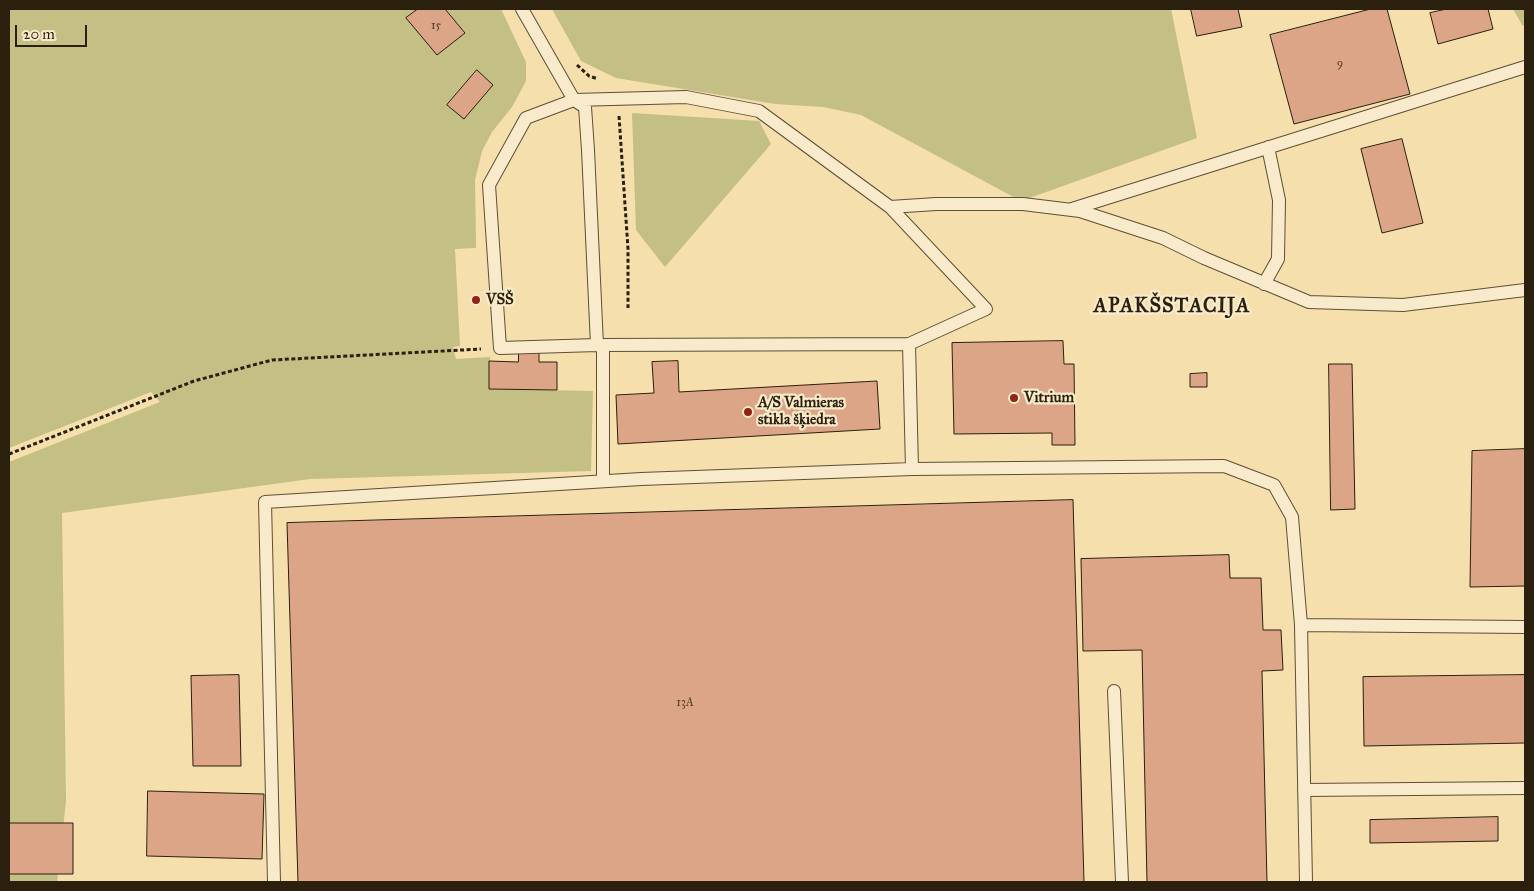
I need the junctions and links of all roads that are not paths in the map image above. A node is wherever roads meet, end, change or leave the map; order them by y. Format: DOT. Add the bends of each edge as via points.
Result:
graph roads {
  1 [pos="522,9"];
  2 [pos="1525,67"];
  3 [pos="574,100"];
  4 [pos="1268,147"];
  5 [pos="890,207"];
  6 [pos="1069,210"];
  7 [pos="1264,284"];
  8 [pos="1525,290"];
  9 [pos="908,344"];
  10 [pos="600,345"];
  11 [pos="912,469"];
  12 [pos="603,482"];
  13 [pos="1301,625"];
  14 [pos="1525,626"];
  15 [pos="1114,691"];
  16 [pos="1525,788"];
  17 [pos="1304,790"];
  18 [pos="274,882"];
  19 [pos="1122,882"];
  20 [pos="1306,882"];
  1 -- 3 [label="lane"];
  2 -- 4 [label="lane"];
  3 -- 5 [label="lane" via="686,97 759,111"];
  3 -- 10 [label="lane" via="585,107"];
  3 -- 10 [label="lane" via="526,118 489,185 500,348"];
  4 -- 6 [label="lane"];
  4 -- 7 [label="lane" via="1279,200 1278,259"];
  5 -- 6 [label="lane" via="1023,204"];
  5 -- 9 [label="lane" via="986,309"];
  6 -- 7 [label="lane" via="1163,238"];
  7 -- 8 [label="lane" via="1309,302 1403,305"];
  9 -- 10 [label="lane"];
  9 -- 11 [label="lane"];
  10 -- 12 [label="lane"];
  11 -- 12 [label="lane"];
  11 -- 13 [label="lane" via="1224,466 1274,485 1292,517"];
  12 -- 18 [label="lane" via="265,502"];
  13 -- 14 [label="lane"];
  13 -- 17 [label="lane"];
  15 -- 19 [label="lane"];
  16 -- 17 [label="lane"];
  17 -- 20 [label="lane"];
}
